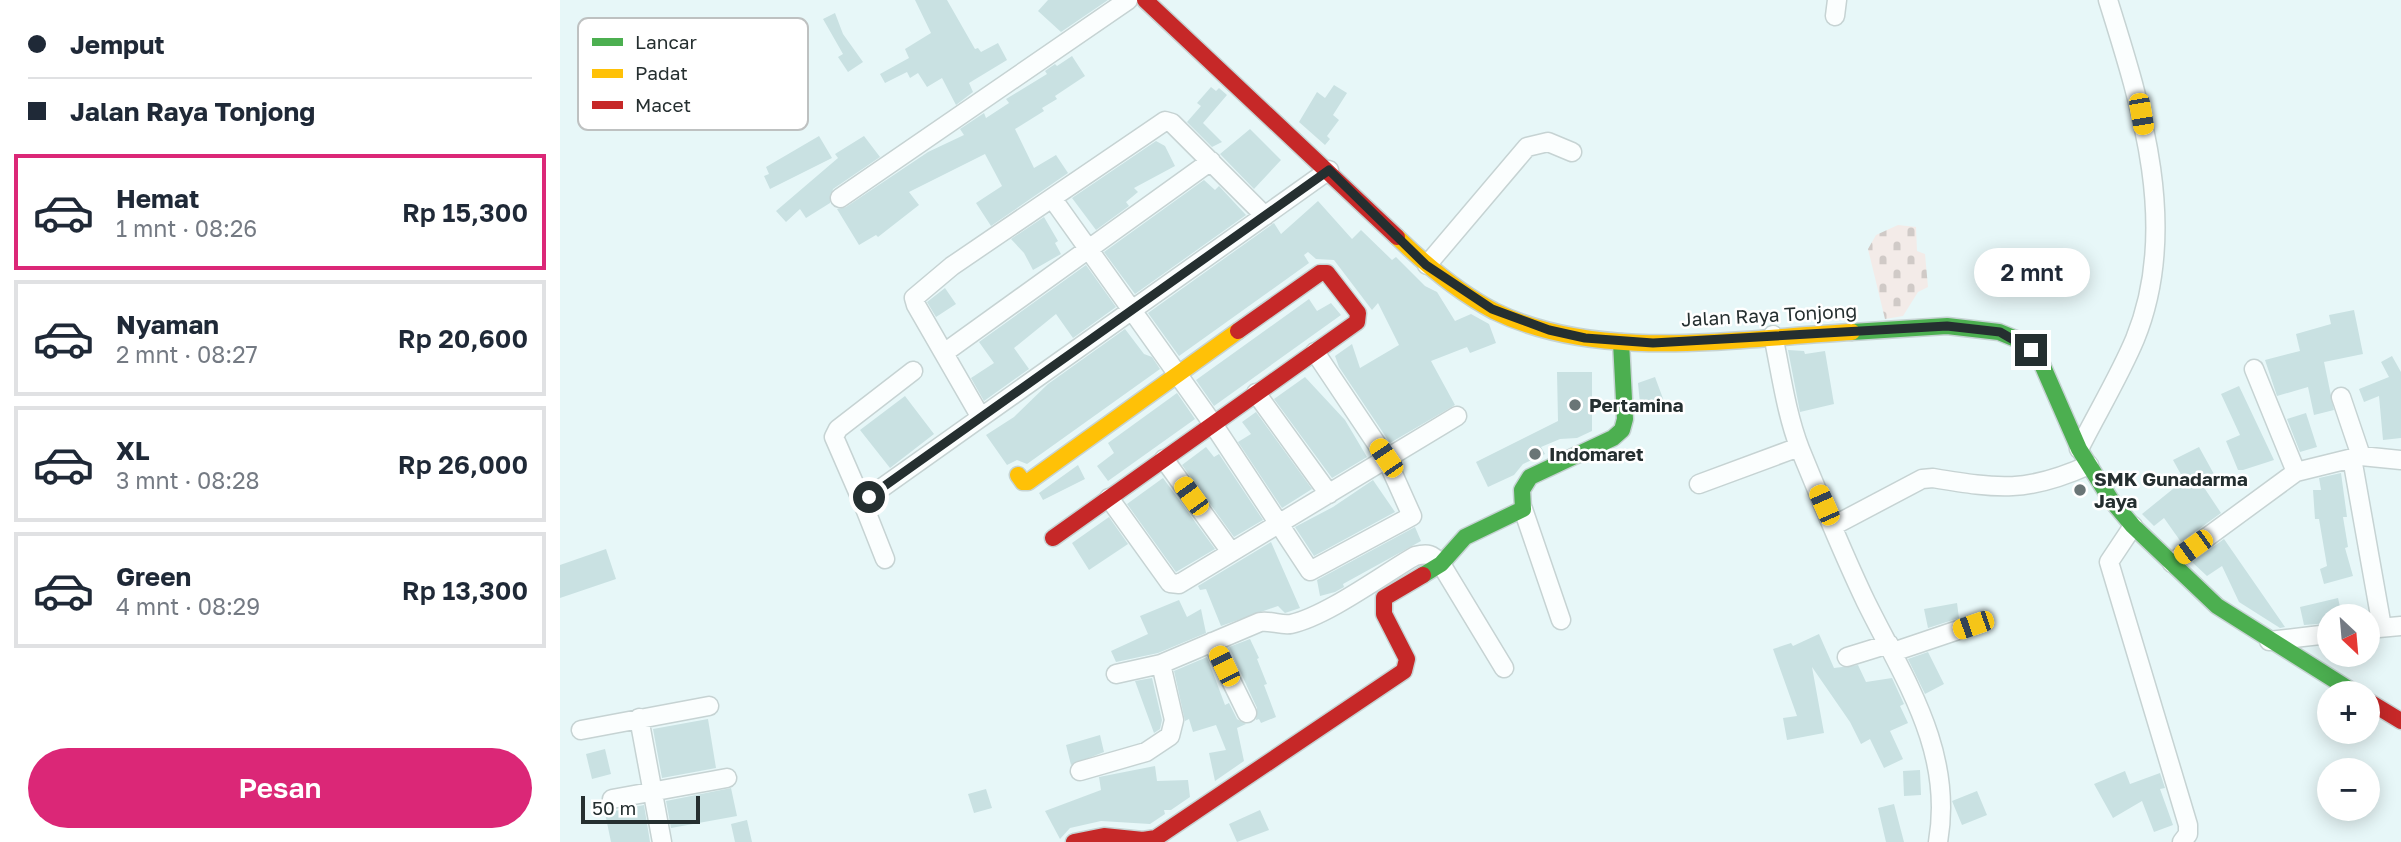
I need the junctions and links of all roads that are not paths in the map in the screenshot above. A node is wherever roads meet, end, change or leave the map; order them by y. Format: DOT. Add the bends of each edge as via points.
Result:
graph roads {
  1 [pos="1128,0"];
  2 [pos="1145,0"];
  3 [pos="2108,0"];
  4 [pos="1572,152"];
  5 [pos="1211,161"];
  6 [pos="1329,170"];
  7 [pos="840,198"];
  8 [pos="1052,198"];
  9 [pos="1265,216"];
  10 [pos="1088,249"];
  11 [pos="1426,265"];
  12 [pos="1132,310"];
  13 [pos="1773,335"];
  14 [pos="1621,342"];
  15 [pos="1315,352"];
  16 [pos="944,353"];
  17 [pos="2254,369"];
  18 [pos="913,371"];
  19 [pos="1178,375"];
  20 [pos="1256,393"];
  21 [pos="2342,397"];
  22 [pos="980,416"];
  23 [pos="1457,416"];
  24 [pos="1213,424"];
  25 [pos="1799,447"];
  26 [pos="2079,449"];
  27 [pos="2356,457"];
  28 [pos="1386,458"];
  29 [pos="1164,459"];
  30 [pos="2401,460"];
  31 [pos="2089,465"];
  32 [pos="2296,471"];
  33 [pos="1018,475"];
  34 [pos="1699,484"];
  35 [pos="1329,494"];
  36 [pos="1109,498"];
  37 [pos="864,506"];
  38 [pos="1523,509"];
  39 [pos="1278,525"];
  40 [pos="1833,526"];
  41 [pos="2133,526"];
  42 [pos="1053,538"];
  43 [pos="1231,552"];
  44 [pos="885,559"];
  45 [pos="2172,563"];
  46 [pos="1441,564"];
  47 [pos="2372,604"];
  48 [pos="1561,620"];
  49 [pos="1973,625"];
  50 [pos="2401,626"];
  51 [pos="2380,628"];
  52 [pos="2317,635"];
  53 [pos="2269,641"];
  54 [pos="1212,642"];
  55 [pos="1891,648"];
  56 [pos="1847,657"];
  57 [pos="1161,664"];
  58 [pos="1504,668"];
  59 [pos="1116,674"];
  60 [pos="2335,681"];
  61 [pos="709,706"];
  62 [pos="2380,708"];
  63 [pos="1247,713"];
  64 [pos="639,718"];
  65 [pos="2401,721"];
  66 [pos="581,730"];
  67 [pos="1080,771"];
  68 [pos="727,778"];
  69 [pos="652,790"];
  70 [pos="612,799"];
  71 [pos="1151,841"];
  72 [pos="662,842"];
  73 [pos="1073,842"];
  74 [pos="1938,842"];
  75 [pos="2182,842"];
  1 -- 7 [label="street"];
  2 -- 6 [label="street, Jalan Raya Tonjong"];
  3 -- 26 [label="street" via="2141,114 2152,172 2155,262 2135,339"];
  4 -- 11 [label="street" via="1548,142 1527,147"];
  5 -- 8 [label="street" via="1165,121"];
  5 -- 9 [label="street"];
  5 -- 10 [label="street"];
  6 -- 9 [label="street"];
  6 -- 11 [label="street, Jalan Raya Tonjong"];
  8 -- 10 [label="street"];
  8 -- 16 [label="street" via="915,298"];
  9 -- 12 [label="street"];
  10 -- 12 [label="street"];
  10 -- 16 [label="street"];
  11 -- 14 [label="street, Jalan Raya Tonjong" via="1515,320"];
  12 -- 19 [label="street"];
  12 -- 22 [label="street"];
  13 -- 14 [label="street, Jalan Raya Tonjong"];
  13 -- 25 [label="street"];
  13 -- 26 [label="street, Jalan Raya Tonjong" via="1947,326 2000,332 2024,344 2041,362"];
  14 -- 38 [label="street" via="1622,430 1530,477 1522,490"];
  15 -- 19 [label="street" via="1359,317 1324,272"];
  15 -- 20 [label="street"];
  15 -- 28 [label="street"];
  16 -- 22 [label="street"];
  17 -- 32 [label="street"];
  18 -- 37 [label="street" via="838,429 834,437"];
  19 -- 24 [label="street"];
  19 -- 33 [label="street" via="1028,482"];
  20 -- 24 [label="street"];
  20 -- 35 [label="street"];
  21 -- 27 [label="street"];
  22 -- 37 [label="street" via="869,497"];
  23 -- 28 [label="street"];
  24 -- 29 [label="street"];
  24 -- 39 [label="street"];
  25 -- 34 [label="street"];
  25 -- 40 [label="street"];
  26 -- 31 [label="street, Jalan Raya Tonjong"];
  27 -- 30 [label="street"];
  27 -- 32 [label="street"];
  27 -- 47 [label="street"];
  28 -- 35 [label="street"];
  28 -- 39 [label="street" via="1412,512 1410,519 1311,571"];
  29 -- 36 [label="street"];
  29 -- 43 [label="street"];
  31 -- 40 [label="street" via="2047,482 2003,489 1922,480"];
  31 -- 41 [label="street, Jalan Raya Tonjong"];
  32 -- 45 [label="street"];
  35 -- 39 [label="street"];
  36 -- 42 [label="street"];
  36 -- 43 [label="street" via="1174,585"];
  37 -- 44 [label="street"];
  38 -- 46 [label="street" via="1465,537"];
  38 -- 48 [label="street"];
  39 -- 43 [label="street"];
  40 -- 55 [label="street"];
  41 -- 45 [label="street, Jalan Raya Tonjong"];
  41 -- 75 [label="street" via="2109,562 2188,825"];
  45 -- 53 [label="street, Jalan Raya Tonjong" via="2217,606"];
  46 -- 54 [label="street" via="1432,555 1415,556 1290,625 1260,622"];
  46 -- 58 [label="street"];
  46 -- 71 [label="street" via="1384,598 1384,614 1407,659 1404,671"];
  49 -- 55 [label="street"];
  50 -- 51 [label="street"];
  52 -- 53 [label="street"];
  53 -- 60 [label="street, Jalan Raya Tonjong"];
  54 -- 57 [label="street"];
  54 -- 63 [label="street"];
  55 -- 56 [label="street"];
  55 -- 74 [label="street" via="1926,720 1940,771"];
  57 -- 59 [label="street"];
  57 -- 67 [label="street" via="1174,720 1170,736 1146,751"];
  61 -- 64 [label="street"];
  62 -- 65 [label="street"];
  64 -- 66 [label="street"];
  64 -- 69 [label="street"];
  68 -- 69 [label="street"];
  69 -- 70 [label="street"];
  69 -- 72 [label="street"];
  71 -- 73 [label="street" via="1104,836"];
}
